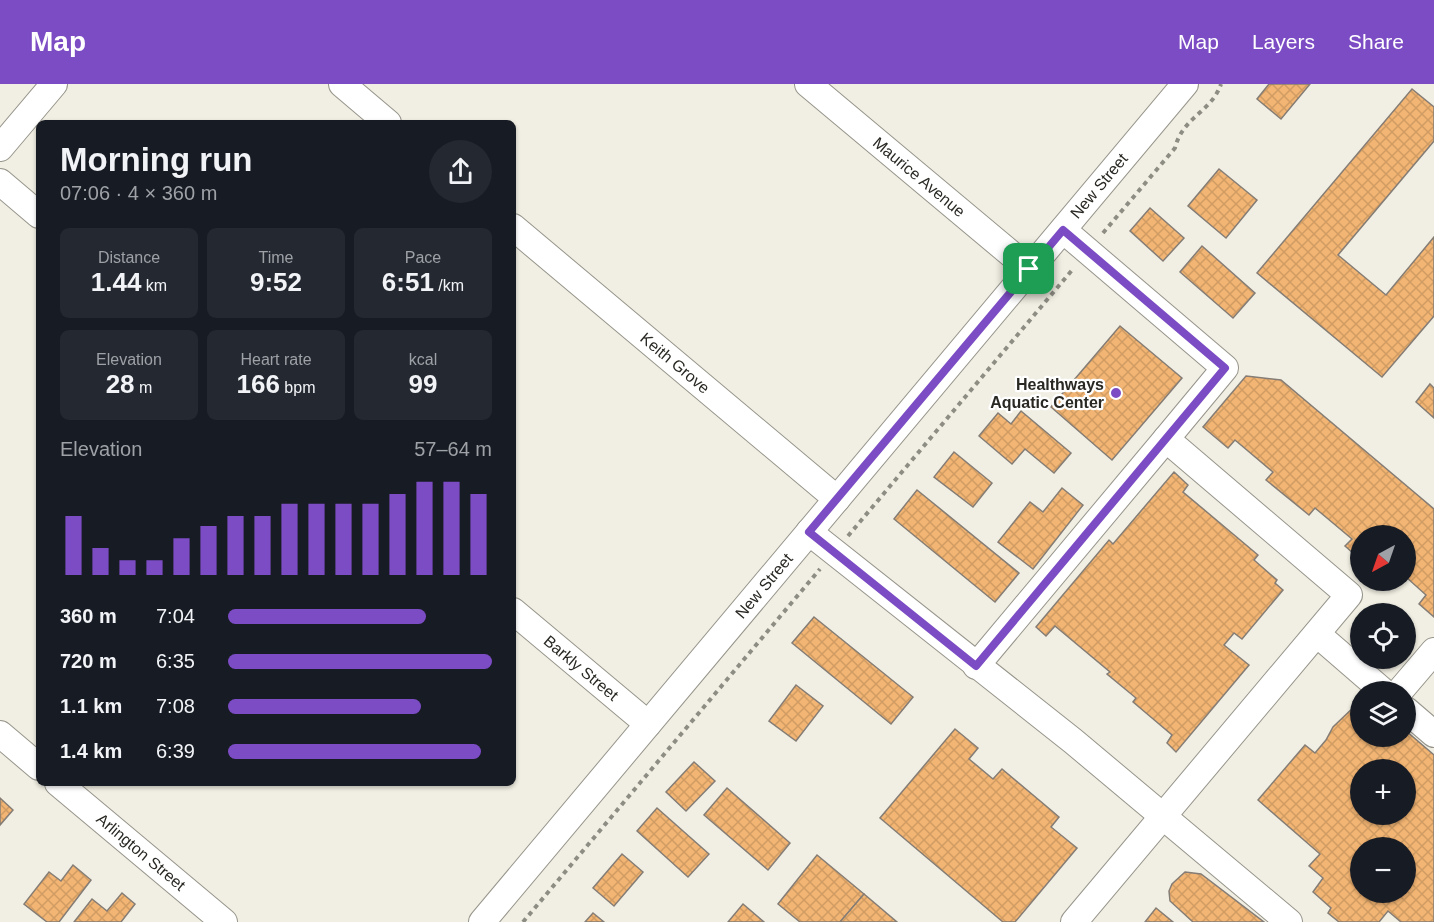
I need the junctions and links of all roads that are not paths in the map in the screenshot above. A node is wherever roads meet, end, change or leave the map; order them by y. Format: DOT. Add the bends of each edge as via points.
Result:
graph roads {
  1 [pos="54,84"];
  2 [pos="342,84"];
  3 [pos="808,84"];
  4 [pos="1185,84"];
  5 [pos="384,120"];
  6 [pos="0,148"];
  7 [pos="0,182"];
  8 [pos="36,212"];
  9 [pos="516,230"];
  10 [pos="1063,230"];
  11 [pos="1029,269"];
  12 [pos="1166,439"];
  13 [pos="837,499"];
  14 [pos="809,532"];
  15 [pos="516,614"];
  16 [pos="1317,633"];
  17 [pos="1434,651"];
  18 [pos="976,666"];
  19 [pos="1372,681"];
  20 [pos="1408,681"];
  21 [pos="1416,719"];
  22 [pos="648,724"];
  23 [pos="0,734"];
  24 [pos="1434,734"];
  25 [pos="36,764"];
  26 [pos="62,786"];
  27 [pos="1163,815"];
  28 [pos="224,922"];
  29 [pos="482,922"];
  30 [pos="1074,922"];
  31 [pos="1289,922"];
  1 -- 6 [label="street"];
  2 -- 5 [label="street"];
  3 -- 11 [label="street, Maurice Avenue"];
  4 -- 10 [label="street, New Street"];
  7 -- 8 [label="street"];
  9 -- 13 [label="street, Keith Grove"];
  10 -- 11 [label="street, New Street"];
  10 -- 12 [label="street" via="1225,368"];
  11 -- 13 [label="street, New Street"];
  12 -- 16 [label="street" via="1349,595"];
  12 -- 18 [label="street"];
  13 -- 14 [label="street, New Street"];
  14 -- 18 [label="street"];
  14 -- 22 [label="street, New Street"];
  15 -- 22 [label="street, Barkly Street"];
  16 -- 19 [label="street"];
  16 -- 27 [label="street"];
  17 -- 20 [label="street"];
  18 -- 27 [label="street"];
  21 -- 24 [label="street"];
  22 -- 29 [label="street, New Street"];
  23 -- 25 [label="street"];
  26 -- 28 [label="street, Arlington Street"];
  27 -- 30 [label="street"];
  27 -- 31 [label="street"];
}
